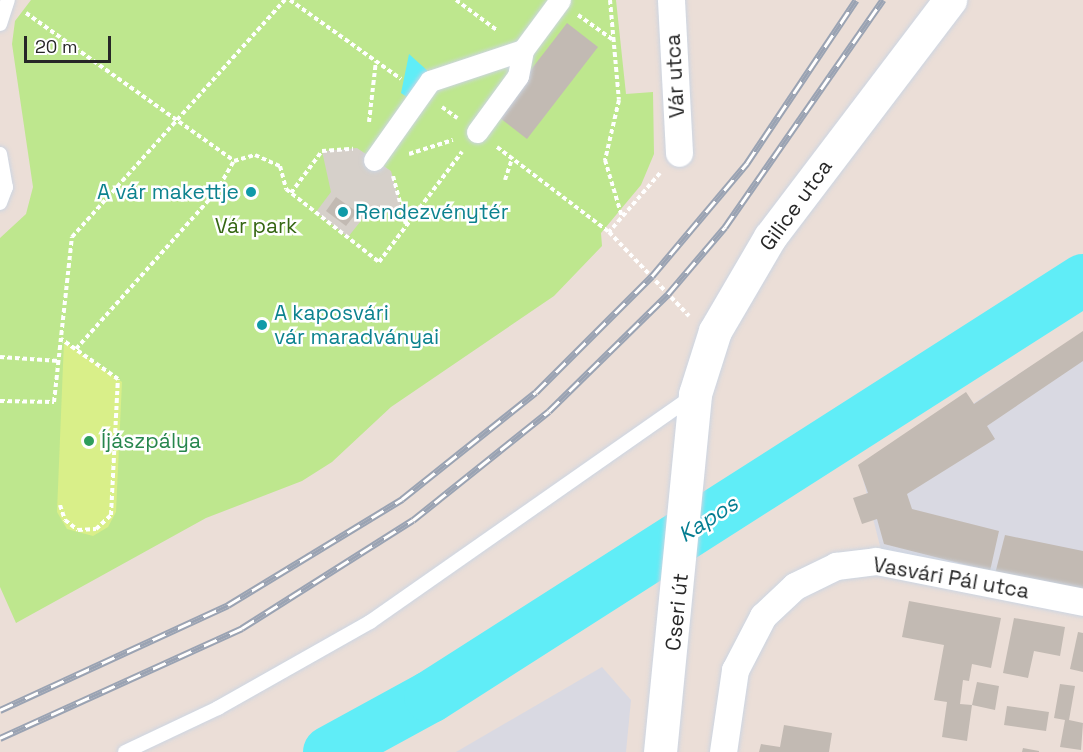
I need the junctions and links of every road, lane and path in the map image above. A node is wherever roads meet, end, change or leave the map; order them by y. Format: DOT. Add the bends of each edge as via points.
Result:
graph roads {
  1 [pos="8,0"];
  2 [pos="285,0"];
  3 [pos="290,0"];
  4 [pos="456,0"];
  5 [pos="610,0"];
  6 [pos="671,0"];
  7 [pos="950,0"];
  8 [pos="560,1"];
  9 [pos="20,8"];
  10 [pos="0,24"];
  11 [pos="614,40"];
  12 [pos="523,50"];
  13 [pos="401,79"];
  14 [pos="422,92"];
  15 [pos="178,120"];
  16 [pos="477,132"];
  17 [pos="0,153"];
  18 [pos="679,153"];
  19 [pos="372,158"];
  20 [pos="512,158"];
  21 [pos="234,161"];
  22 [pos="505,180"];
  23 [pos="291,193"];
  24 [pos="0,203"];
  25 [pos="622,218"];
  26 [pos="406,225"];
  27 [pos="609,232"];
  28 [pos="715,331"];
  29 [pos="61,338"];
  30 [pos="76,349"];
  31 [pos="0,357"];
  32 [pos="59,361"];
  33 [pos="695,394"];
  34 [pos="0,401"];
  35 [pos="692,435"];
  36 [pos="60,505"];
  37 [pos="1083,602"];
  38 [pos="125,752"];
  39 [pos="660,752"];
  40 [pos="723,752"];
  1 -- 10 [label="lane"];
  2 -- 15 [label="path"];
  3 -- 13 [label="path"];
  4 -- 12 [label="path"];
  5 -- 11 [label="path"];
  6 -- 18 [label="street, Vár utca"];
  7 -- 28 [label="street, Gilice utca" via="770,237"];
  8 -- 11 [label="path"];
  8 -- 12 [label="street"];
  9 -- 15 [label="path"];
  11 -- 25 [label="path" via="619,100 605,160"];
  12 -- 14 [label="street" via="430,81"];
  12 -- 16 [label="street" via="518,76"];
  14 -- 16 [label="path"];
  14 -- 19 [label="street"];
  15 -- 21 [label="path"];
  15 -- 29 [label="path" via="72,237"];
  16 -- 20 [label="path"];
  16 -- 26 [label="path"];
  17 -- 24 [label="lane" via="6,187"];
  18 -- 25 [label="path"];
  19 -- 23 [label="path" via="322,151"];
  19 -- 26 [label="path"];
  20 -- 22 [label="path"];
  20 -- 27 [label="path"];
  21 -- 23 [label="path" via="255,155 267,158 280,166"];
  21 -- 30 [label="path" via="216,192"];
  23 -- 26 [label="path" via="379,262"];
  25 -- 27 [label="path"];
  27 -- 28 [label="path" via="693,320"];
  28 -- 33 [label="street, Gilice utca"];
  29 -- 30 [label="path"];
  29 -- 32 [label="path"];
  30 -- 36 [label="path" via="118,379 113,504 105,524 88,531 71,526"];
  31 -- 32 [label="path"];
  32 -- 34 [label="path" via="54,402"];
  33 -- 35 [label="street, Gilice utca"];
  33 -- 38 [label="lane" via="370,622 218,708"];
  35 -- 39 [label="street, Cseri út" via="678,609"];
  37 -- 40 [label="street, Vasvári Pál utca" via="876,561 836,566 795,586 763,616 735,670"];
}
